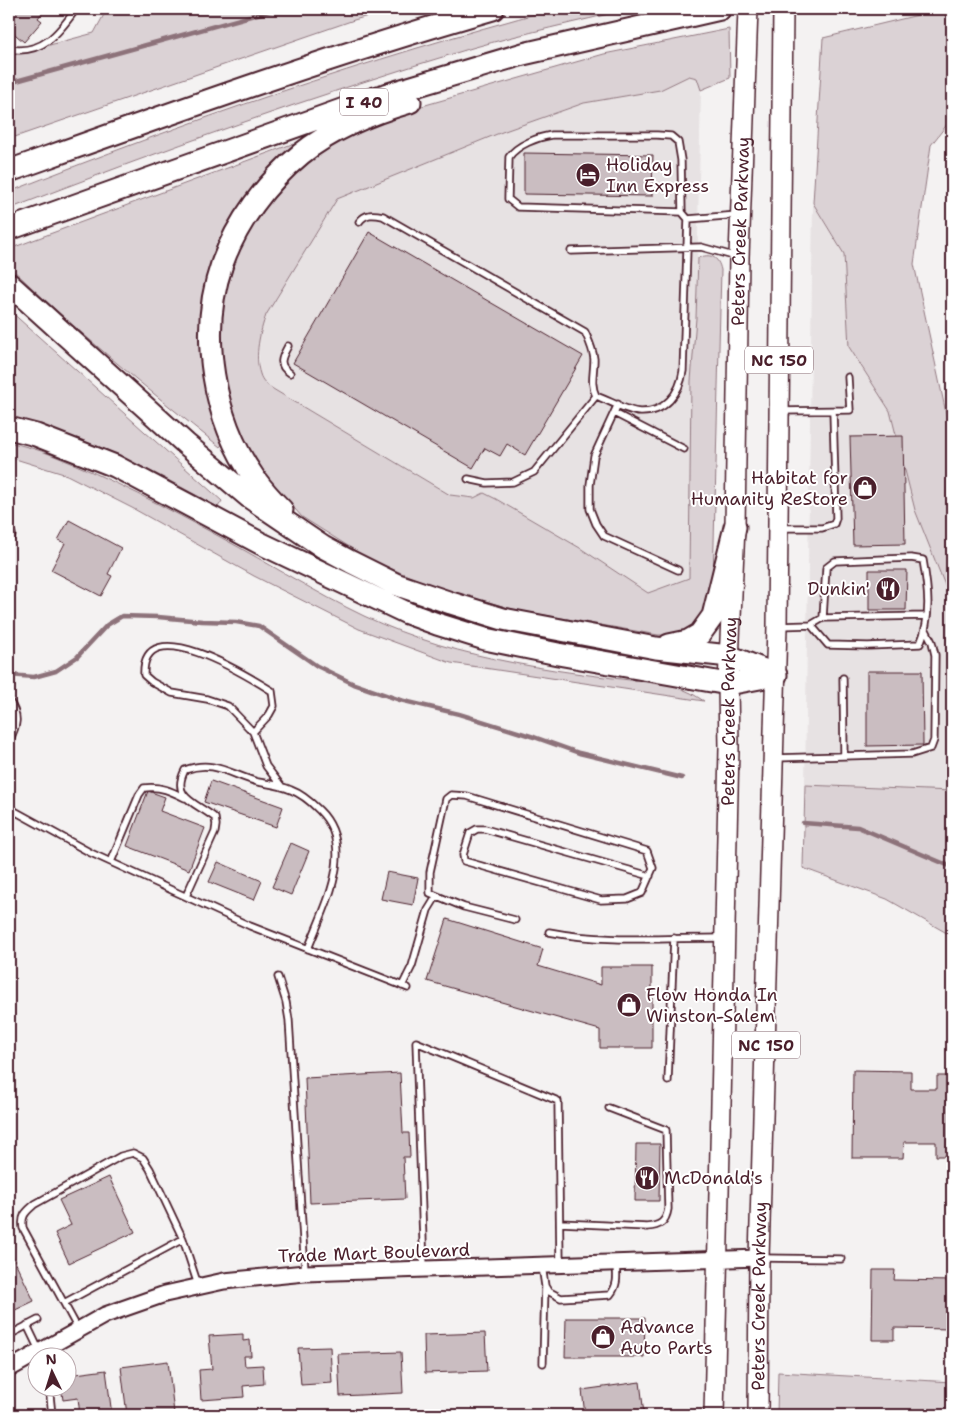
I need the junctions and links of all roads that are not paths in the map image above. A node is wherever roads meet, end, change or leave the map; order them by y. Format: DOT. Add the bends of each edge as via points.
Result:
graph roads {
  1 [pos="76,9"];
  2 [pos="493,9"];
  3 [pos="720,9"];
  4 [pos="748,9"];
  5 [pos="783,9"];
  6 [pos="9,49"];
  7 [pos="523,54"];
  8 [pos="9,171"];
  9 [pos="682,212"];
  10 [pos="740,215"];
  11 [pos="688,219"];
  12 [pos="359,222"];
  13 [pos="13,227"];
  14 [pos="687,248"];
  15 [pos="571,252"];
  16 [pos="739,257"];
  17 [pos="9,284"];
  18 [pos="9,303"];
  19 [pos="288,346"];
  20 [pos="290,373"];
  21 [pos="848,377"];
  22 [pos="596,396"];
  23 [pos="618,404"];
  24 [pos="834,410"];
  25 [pos="779,411"];
  26 [pos="614,414"];
  27 [pos="9,428"];
  28 [pos="684,449"];
  29 [pos="468,479"];
  30 [pos="735,527"];
  31 [pos="778,528"];
  32 [pos="323,547"];
  33 [pos="678,570"];
  34 [pos="407,613"];
  35 [pos="927,616"];
  36 [pos="822,618"];
  37 [pos="811,625"];
  38 [pos="777,626"];
  39 [pos="926,630"];
  40 [pos="656,648"];
  41 [pos="729,656"];
  42 [pos="776,675"];
  43 [pos="843,678"];
  44 [pos="728,684"];
  45 [pos="9,702"];
  46 [pos="253,732"];
  47 [pos="9,741"];
  48 [pos="844,756"];
  49 [pos="774,758"];
  50 [pos="282,787"];
  51 [pos="185,798"];
  52 [pos="9,808"];
  53 [pos="111,862"];
  54 [pos="650,876"];
  55 [pos="186,896"];
  56 [pos="436,897"];
  57 [pos="515,920"];
  58 [pos="549,932"];
  59 [pos="674,938"];
  60 [pos="724,938"];
  61 [pos="308,949"];
  62 [pos="278,977"];
  63 [pos="668,1081"];
  64 [pos="609,1108"];
  65 [pos="560,1223"];
  66 [pos="183,1239"];
  67 [pos="759,1258"];
  68 [pos="841,1258"];
  69 [pos="717,1260"];
  70 [pos="616,1263"];
  71 [pos="560,1265"];
  72 [pos="542,1266"];
  73 [pos="424,1269"];
  74 [pos="305,1273"];
  75 [pos="198,1286"];
  76 [pos="545,1286"];
  77 [pos="64,1302"];
  78 [pos="38,1320"];
  79 [pos="27,1325"];
  80 [pos="78,1329"];
  81 [pos="9,1335"];
  82 [pos="37,1346"];
  83 [pos="53,1346"];
  84 [pos="28,1360"];
  85 [pos="544,1363"];
  86 [pos="9,1368"];
  87 [pos="50,1396"];
  88 [pos="52,1415"];
  89 [pos="714,1415"];
  90 [pos="758,1415"];
  1 -- 6 [label="lane" via="48,43"];
  2 -- 8 [label="highway" via="284,74"];
  3 -- 7 [label="highway, I 40"];
  4 -- 10 [label="main road, Peters Creek Parkway / NC 150"];
  5 -- 25 [label="main road, Peters Creek Parkway / NC 150"];
  7 -- 13 [label="highway, I 40" via="375,98"];
  7 -- 32 [label="highway" via="498,75 373,114 302,154 264,191 248,214 222,265 210,340 216,390 224,417 254,478 282,511"];
  9 -- 9 [label="lane" via="518,207 508,199 509,157 525,145 547,136 671,136 678,142 681,160"];
  9 -- 11 [label="lane"];
  10 -- 11 [label="lane"];
  10 -- 16 [label="main road, Peters Creek Parkway / NC 150"];
  11 -- 14 [label="lane"];
  12 -- 22 [label="lane" via="372,214 383,216 585,332 593,349 592,388"];
  14 -- 15 [label="lane"];
  14 -- 16 [label="lane" via="701,247"];
  14 -- 23 [label="lane" via="681,383 668,402 657,410 638,412"];
  16 -- 30 [label="main road, Peters Creek Parkway / NC 150"];
  17 -- 32 [label="highway" via="249,497"];
  18 -- 34 [label="highway" via="201,476 249,514 306,554"];
  19 -- 20 [label="lane" via="281,364"];
  21 -- 24 [label="lane" via="850,410"];
  22 -- 23 [label="lane"];
  22 -- 29 [label="lane" via="534,472 514,482 487,483"];
  23 -- 26 [label="lane"];
  24 -- 25 [label="lane"];
  24 -- 31 [label="lane" via="834,524 822,528"];
  25 -- 31 [label="main road, Peters Creek Parkway / NC 150"];
  26 -- 28 [label="lane"];
  26 -- 33 [label="lane" via="594,456 590,509 596,524 604,536"];
  27 -- 34 [label="highway" via="36,435 115,466 260,543"];
  30 -- 40 [label="highway" via="708,625 688,641"];
  30 -- 41 [label="main road, Peters Creek Parkway / NC 150"];
  31 -- 38 [label="main road, Peters Creek Parkway / NC 150"];
  32 -- 40 [label="highway" via="395,584 451,604 503,619"];
  34 -- 44 [label="highway" via="485,639"];
  35 -- 36 [label="lane"];
  35 -- 36 [label="lane" via="929,594 923,560 911,558 835,561 826,568"];
  35 -- 39 [label="lane"];
  36 -- 37 [label="lane"];
  37 -- 38 [label="lane"];
  37 -- 39 [label="lane" via="828,646 920,644"];
  38 -- 42 [label="main road, Peters Creek Parkway / NC 150"];
  39 -- 48 [label="lane" via="935,655 934,740 931,748 912,754"];
  40 -- 41 [label="highway"];
  41 -- 42 [label="highway"];
  41 -- 44 [label="main road, Peters Creek Parkway / NC 150"];
  42 -- 44 [label="highway"];
  42 -- 49 [label="main road, Peters Creek Parkway / NC 150"];
  43 -- 48 [label="lane"];
  44 -- 60 [label="main road, Peters Creek Parkway / NC 150"];
  45 -- 47 [label="lane" via="14,709 16,726"];
  46 -- 46 [label="lane" via="274,706 272,691 203,653 175,646 155,649 147,654 143,664 144,675 152,682 172,693 228,706"];
  46 -- 50 [label="lane" via="266,766"];
  48 -- 49 [label="lane"];
  49 -- 67 [label="main road, Peters Creek Parkway / NC 150"];
  50 -- 51 [label="lane" via="256,782 228,770 195,766 185,770 180,778"];
  50 -- 61 [label="lane" via="311,802 324,814 334,830 338,847 329,892"];
  51 -- 53 [label="lane" via="168,789 144,788"];
  51 -- 55 [label="lane" via="215,818 216,825"];
  52 -- 53 [label="lane"];
  53 -- 55 [label="lane"];
  54 -- 54 [label="lane" via="642,893 601,900 464,861 464,855 470,833 485,829"];
  54 -- 56 [label="lane" via="653,868 647,852 467,796 451,795 446,799 430,872 430,893"];
  55 -- 61 [label="lane"];
  56 -- 57 [label="lane"];
  56 -- 61 [label="lane" via="428,910 405,987"];
  58 -- 59 [label="lane" via="574,936"];
  59 -- 60 [label="lane"];
  59 -- 63 [label="lane"];
  60 -- 69 [label="main road, Peters Creek Parkway / NC 150"];
  62 -- 74 [label="lane" via="289,1020"];
  64 -- 65 [label="lane" via="666,1130 667,1218 656,1226 647,1227"];
  65 -- 71 [label="lane"];
  65 -- 73 [label="lane" via="558,1101 416,1042"];
  66 -- 75 [label="lane"];
  66 -- 77 [label="lane"];
  66 -- 77 [label="lane" via="143,1158 133,1153 121,1156 35,1204 22,1220 23,1228"];
  67 -- 68 [label="lane"];
  67 -- 69 [label="street, Trade Mart Boulevard"];
  67 -- 90 [label="main road, Peters Creek Parkway / NC 150"];
  69 -- 70 [label="street, Trade Mart Boulevard"];
  69 -- 89 [label="main road, Peters Creek Parkway / NC 150"];
  70 -- 71 [label="street, Trade Mart Boulevard"];
  70 -- 76 [label="lane" via="617,1280 610,1295 561,1298"];
  71 -- 72 [label="street, Trade Mart Boulevard"];
  72 -- 73 [label="street, Trade Mart Boulevard"];
  72 -- 76 [label="lane"];
  73 -- 74 [label="street, Trade Mart Boulevard"];
  74 -- 75 [label="street, Trade Mart Boulevard" via="250,1277"];
  75 -- 80 [label="street, Trade Mart Boulevard" via="133,1304"];
  76 -- 85 [label="lane"];
  77 -- 80 [label="lane"];
  78 -- 79 [label="lane"];
  79 -- 81 [label="lane"];
  79 -- 82 [label="lane"];
  80 -- 83 [label="street, Trade Mart Boulevard"];
  84 -- 86 [label="street, Trade Mart Boulevard"];
  87 -- 88 [label="lane"];
}
